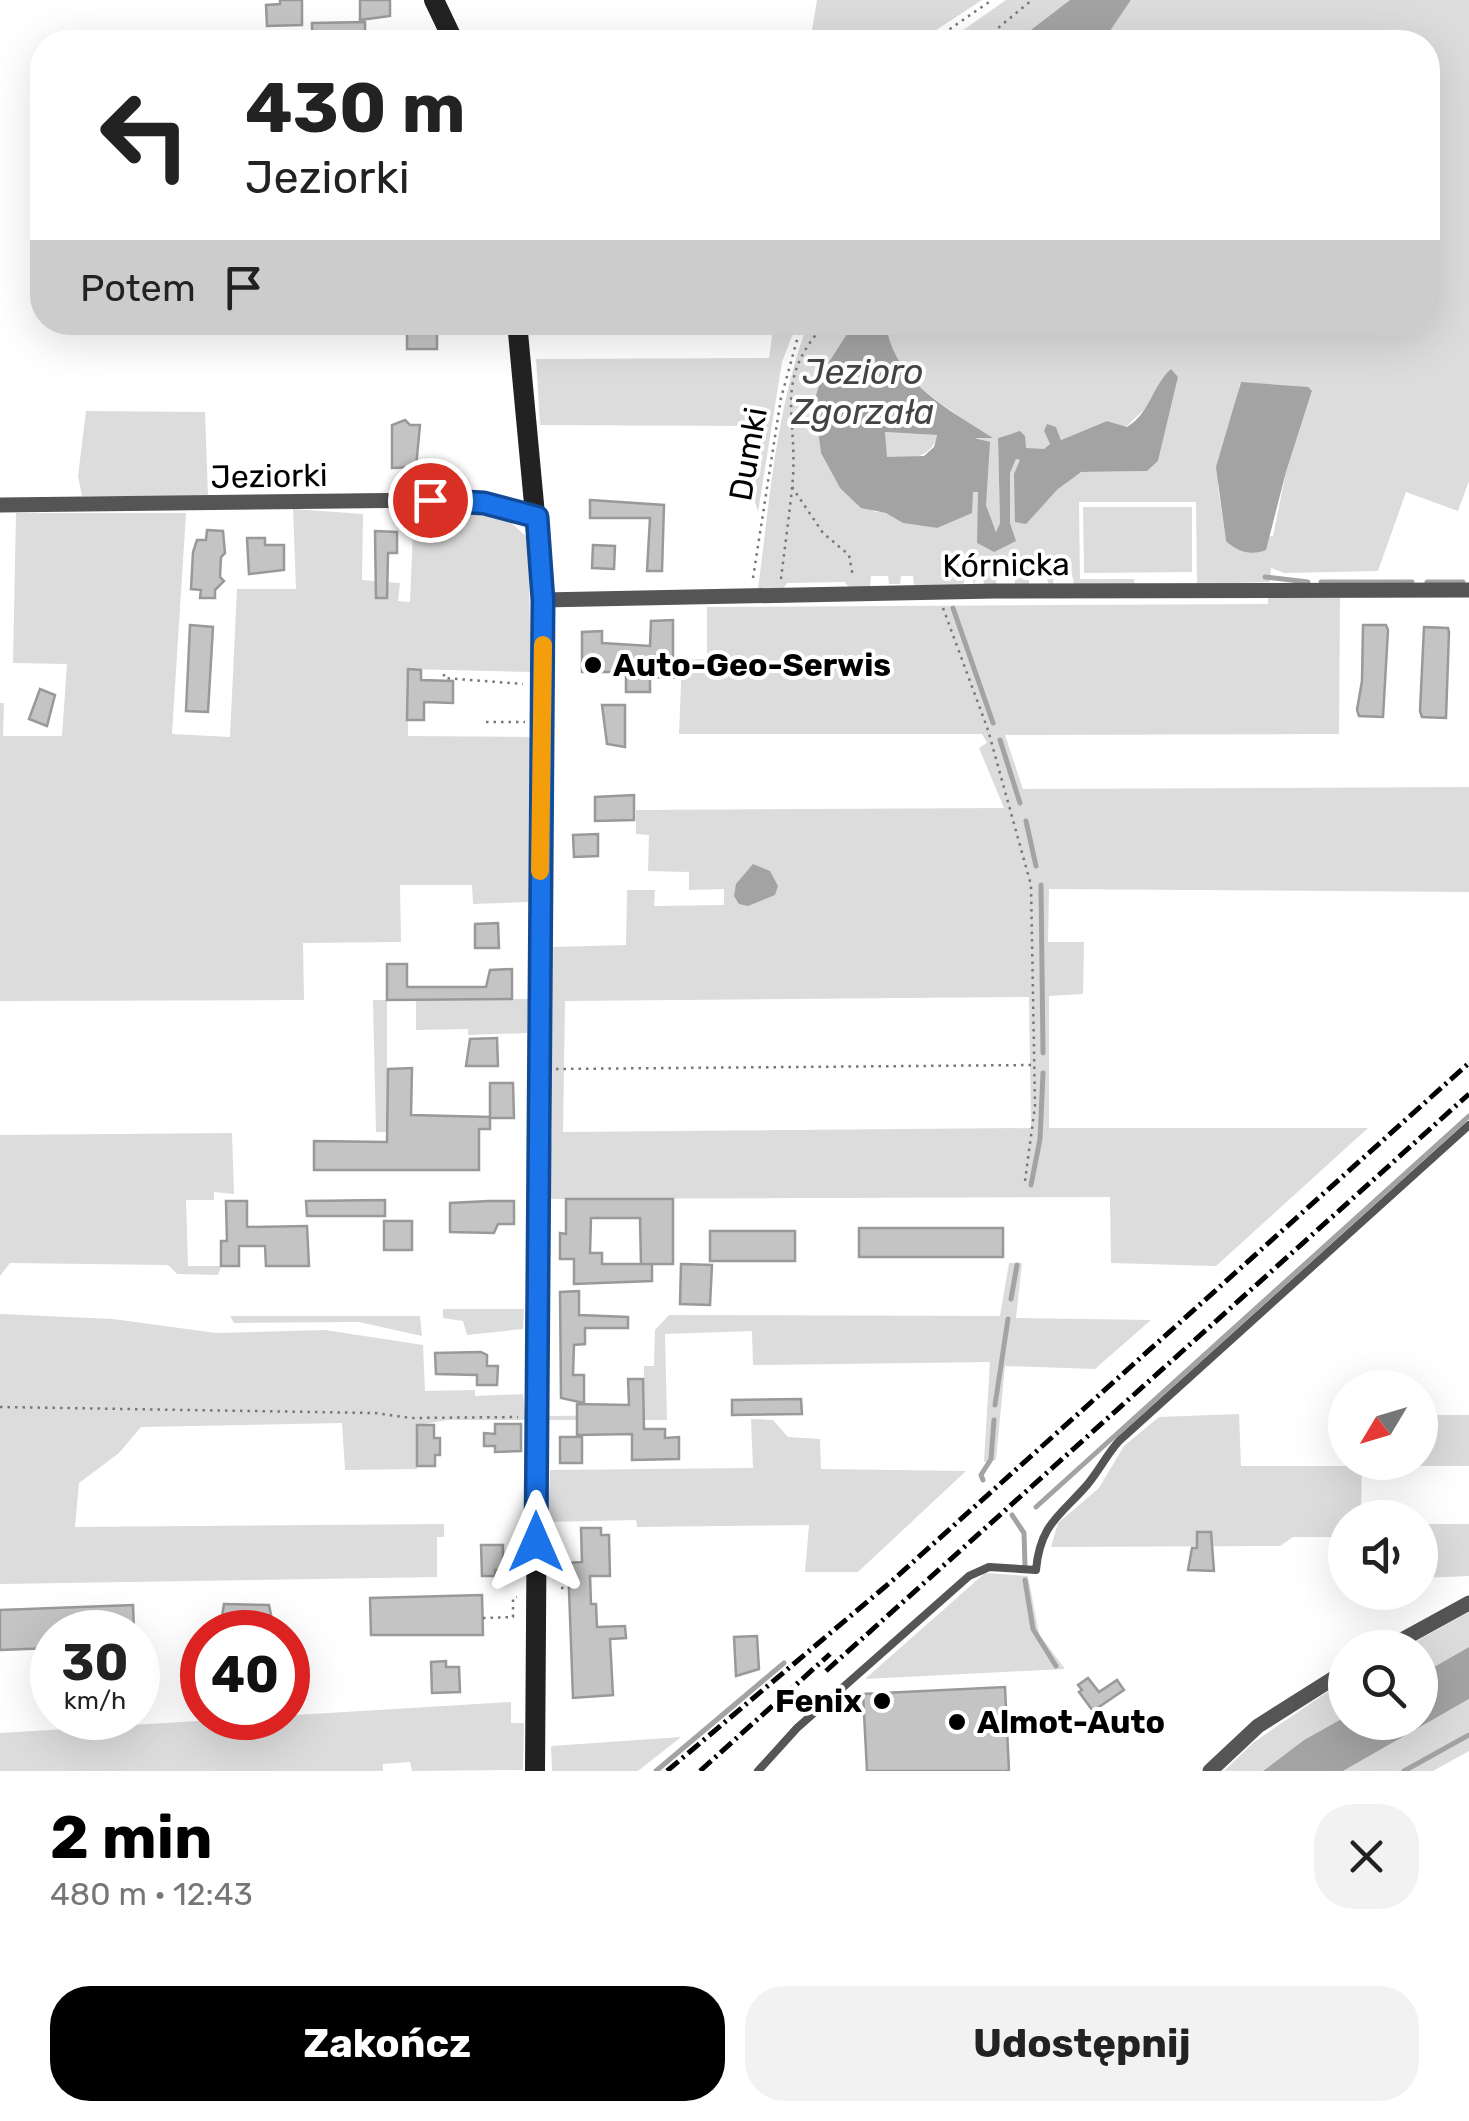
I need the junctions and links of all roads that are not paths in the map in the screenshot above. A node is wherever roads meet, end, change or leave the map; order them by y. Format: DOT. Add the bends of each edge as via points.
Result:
graph roads {
  1 [pos="434,0"];
  2 [pos="448,30"];
  3 [pos="518,335"];
  4 [pos="0,505"];
  5 [pos="537,517"];
  6 [pos="1469,590"];
  7 [pos="543,600"];
  8 [pos="1469,1125"];
  9 [pos="1469,1603"];
  10 [pos="1419,1630"];
  11 [pos="1328,1681"];
  12 [pos="535,1771"];
  13 [pos="758,1771"];
  14 [pos="1210,1771"];
  1 -- 2 [label="street"];
  3 -- 5 [label="street"];
  4 -- 5 [label="street, Jeziorki" via="430,500 484,503"];
  5 -- 7 [label="street"];
  6 -- 7 [label="street, Kórnicka"];
  7 -- 12 [label="street"];
  8 -- 13 [label="lane" via="1119,1441 1049,1523 1036,1570 988,1567 970,1576 797,1728"];
  9 -- 10 [label="street"];
  11 -- 14 [label="street" via="1258,1726"];
}
